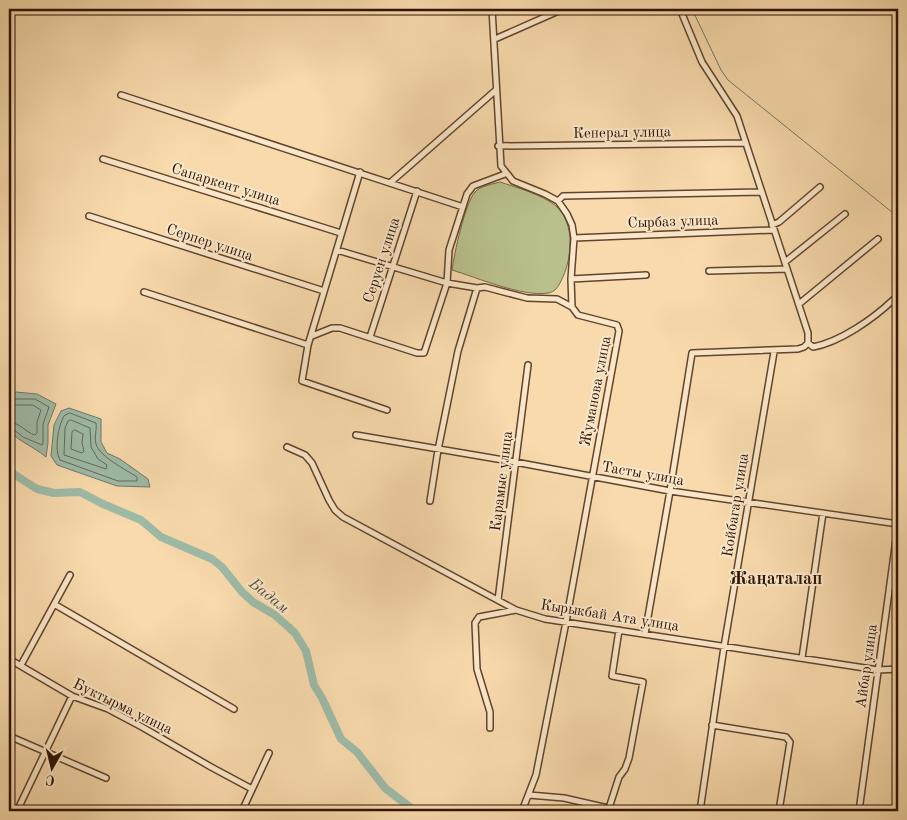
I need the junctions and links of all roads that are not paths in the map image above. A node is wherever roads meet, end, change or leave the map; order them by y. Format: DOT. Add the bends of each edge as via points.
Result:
graph roads {
  1 [pos="492,9"];
  2 [pos="563,9"];
  3 [pos="680,9"];
  4 [pos="495,40"];
  5 [pos="496,90"];
  6 [pos="121,95"];
  7 [pos="745,142"];
  8 [pos="498,146"];
  9 [pos="103,159"];
  10 [pos="360,172"];
  11 [pos="505,174"];
  12 [pos="391,182"];
  13 [pos="820,186"];
  14 [pos="418,191"];
  15 [pos="761,192"];
  16 [pos="558,201"];
  17 [pos="463,207"];
  18 [pos="845,214"];
  19 [pos="89,216"];
  20 [pos="772,228"];
  21 [pos="341,233"];
  22 [pos="574,238"];
  23 [pos="878,239"];
  24 [pos="336,250"];
  25 [pos="785,262"];
  26 [pos="392,266"];
  27 [pos="787,269"];
  28 [pos="709,271"];
  29 [pos="646,275"];
  30 [pos="571,279"];
  31 [pos="447,283"];
  32 [pos="478,288"];
  33 [pos="324,291"];
  34 [pos="144,292"];
  35 [pos="893,300"];
  36 [pos="799,304"];
  37 [pos="572,307"];
  38 [pos="312,336"];
  39 [pos="370,337"];
  40 [pos="808,343"];
  41 [pos="308,345"];
  42 [pos="774,352"];
  43 [pos="528,365"];
  44 [pos="387,410"];
  45 [pos="356,436"];
  46 [pos="287,447"];
  47 [pos="438,450"];
  48 [pos="515,462"];
  49 [pos="592,477"];
  50 [pos="670,491"];
  51 [pos="430,501"];
  52 [pos="747,503"];
  53 [pos="823,513"];
  54 [pos="898,524"];
  55 [pos="70,575"];
  56 [pos="498,600"];
  57 [pos="54,604"];
  58 [pos="516,610"];
  59 [pos="566,622"];
  60 [pos="619,630"];
  61 [pos="646,634"];
  62 [pos="724,647"];
  63 [pos="802,658"];
  64 [pos="9,659"];
  65 [pos="21,666"];
  66 [pos="898,669"];
  67 [pos="878,670"];
  68 [pos="72,696"];
  69 [pos="234,708"];
  70 [pos="712,725"];
  71 [pos="490,728"];
  72 [pos="9,736"];
  73 [pos="45,752"];
  74 [pos="269,753"];
  75 [pos="106,778"];
  76 [pos="252,789"];
  77 [pos="529,796"];
  78 [pos="9,807"];
  79 [pos="609,808"];
  80 [pos="17,811"];
  81 [pos="242,811"];
  82 [pos="522,811"];
  83 [pos="621,811"];
  84 [pos="700,811"];
  85 [pos="779,811"];
  86 [pos="858,811"];
  1 -- 4 [label="street"];
  2 -- 4 [label="street"];
  3 -- 7 [label="street" via="702,62 737,116"];
  4 -- 5 [label="street"];
  5 -- 8 [label="street"];
  5 -- 12 [label="street"];
  6 -- 10 [label="street"];
  7 -- 8 [label="street, Кенерал улица"];
  7 -- 15 [label="street"];
  8 -- 11 [label="street"];
  9 -- 21 [label="street, Сапаркент улица"];
  10 -- 12 [label="street"];
  10 -- 21 [label="street"];
  11 -- 16 [label="street" via="513,181"];
  11 -- 17 [label="street" via="474,186"];
  12 -- 14 [label="street"];
  13 -- 20 [label="street"];
  14 -- 17 [label="street"];
  14 -- 26 [label="street, Серуен улица"];
  15 -- 16 [label="street" via="563,196"];
  15 -- 20 [label="street"];
  16 -- 22 [label="street" via="572,225"];
  17 -- 31 [label="street" via="449,250"];
  18 -- 25 [label="street"];
  19 -- 33 [label="street, Серпер улица"];
  20 -- 22 [label="street, Сырбаз улица"];
  20 -- 25 [label="street"];
  21 -- 24 [label="street"];
  22 -- 30 [label="street"];
  23 -- 36 [label="street"];
  24 -- 26 [label="street"];
  24 -- 33 [label="street"];
  25 -- 27 [label="street"];
  26 -- 31 [label="street"];
  26 -- 39 [label="street, Серуен улица"];
  27 -- 28 [label="street"];
  27 -- 36 [label="street"];
  29 -- 30 [label="street"];
  30 -- 37 [label="street"];
  31 -- 32 [label="street"];
  31 -- 39 [label="street" via="424,352 417,353"];
  32 -- 37 [label="street" via="527,298 557,299"];
  32 -- 47 [label="street" via="458,351"];
  33 -- 38 [label="street"];
  34 -- 41 [label="street"];
  35 -- 40 [label="street" via="836,340 813,347"];
  36 -- 40 [label="street"];
  37 -- 49 [label="street, Жуманова улица" via="578,315 617,325 620,331"];
  38 -- 39 [label="street" via="340,328"];
  38 -- 41 [label="street"];
  40 -- 42 [label="street" via="798,350"];
  41 -- 44 [label="street" via="302,381"];
  42 -- 50 [label="street" via="692,353"];
  42 -- 52 [label="street, Койбагар улица"];
  43 -- 48 [label="street, Карамыс улица"];
  45 -- 47 [label="street, Тасты улица"];
  46 -- 56 [label="street, Кырыкбай Ата улица" via="305,455 312,463 329,500 343,517"];
  47 -- 48 [label="street, Тасты улица"];
  47 -- 51 [label="street"];
  48 -- 49 [label="street, Тасты улица"];
  48 -- 56 [label="street, Карамыс улица"];
  49 -- 50 [label="street, Тасты улица"];
  49 -- 59 [label="street, Жуманова улица"];
  50 -- 52 [label="street, Тасты улица"];
  50 -- 61 [label="street"];
  52 -- 53 [label="street, Тасты улица"];
  52 -- 62 [label="street, Койбагар улица"];
  53 -- 54 [label="street, Тасты улица"];
  53 -- 63 [label="street"];
  54 -- 67 [label="street, Айбар улица"];
  55 -- 57 [label="street"];
  56 -- 58 [label="street, Кырыкбай Ата улица"];
  57 -- 65 [label="street"];
  57 -- 69 [label="street"];
  58 -- 59 [label="street, Кырыкбай Ата улица"];
  58 -- 71 [label="street" via="479,617 475,623 477,669 490,712"];
  59 -- 60 [label="street, Кырыкбай Ата улица"];
  59 -- 77 [label="street, Жуманова улица"];
  60 -- 61 [label="street, Кырыкбай Ата улица"];
  60 -- 79 [label="street" via="612,676 643,682 629,758"];
  61 -- 62 [label="street, Кырыкбай Ата улица"];
  62 -- 63 [label="street, Кырыкбай Ата улица"];
  62 -- 70 [label="street, Койбагар улица"];
  63 -- 67 [label="street, Кырыкбай Ата улица"];
  64 -- 65 [label="street, Буктырма улица"];
  65 -- 68 [label="street, Буктырма улица"];
  66 -- 67 [label="street, Кырыкбай Ата улица"];
  67 -- 86 [label="street, Айбар улица"];
  68 -- 73 [label="street"];
  68 -- 76 [label="street, Буктырма улица" via="142,726"];
  70 -- 84 [label="street, Койбагар улица"];
  70 -- 85 [label="street" via="786,737 790,742"];
  72 -- 73 [label="street"];
  73 -- 75 [label="street"];
  73 -- 80 [label="street"];
  74 -- 76 [label="street"];
  76 -- 81 [label="street"];
  77 -- 79 [label="street" via="564,798"];
  77 -- 82 [label="street, Жуманова улица"];
  78 -- 80 [label="street"];
  79 -- 83 [label="street"];
}
